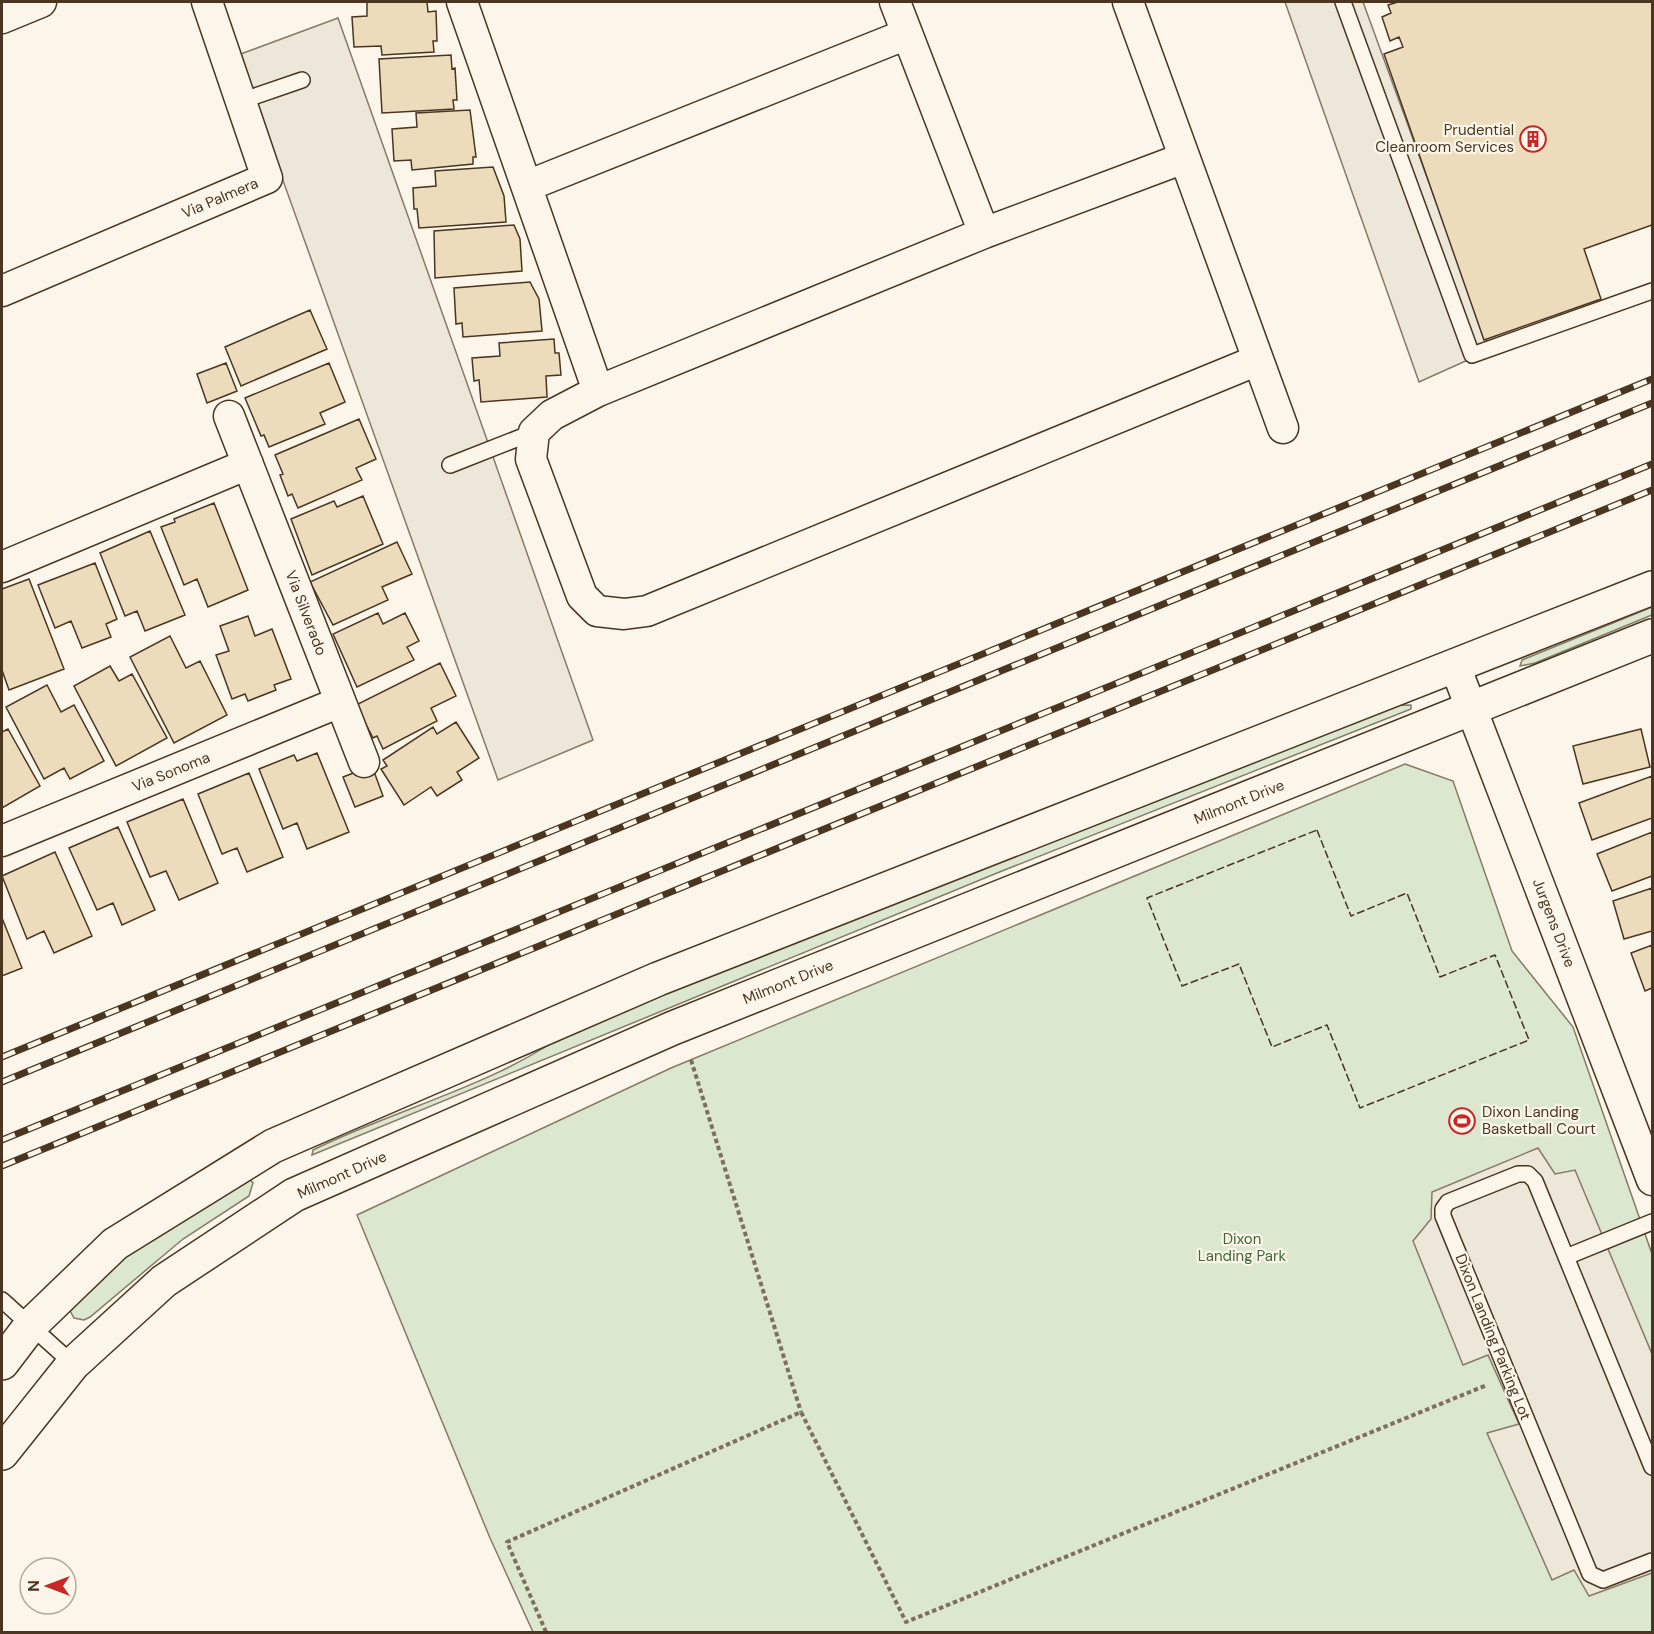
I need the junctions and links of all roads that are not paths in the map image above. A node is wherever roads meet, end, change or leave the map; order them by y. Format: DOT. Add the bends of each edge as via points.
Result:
graph roads {
  1 [pos="41,2"];
  2 [pos="207,2"];
  3 [pos="462,2"];
  4 [pos="895,2"];
  5 [pos="1128,2"];
  6 [pos="1343,2"];
  7 [pos="2,18"];
  8 [pos="907,34"];
  9 [pos="302,80"];
  10 [pos="241,101"];
  11 [pos="1184,158"];
  12 [pos="527,186"];
  13 [pos="984,233"];
  14 [pos="2,291"];
  15 [pos="1653,291"];
  16 [pos="1258,360"];
  17 [pos="598,391"];
  18 [pos="229,417"];
  19 [pos="1283,428"];
  20 [pos="534,432"];
  21 [pos="248,464"];
  22 [pos="450,465"];
  23 [pos="2,567"];
  24 [pos="1653,588"];
  25 [pos="1653,636"];
  26 [pos="1455,666"];
  27 [pos="340,702"];
  28 [pos="1472,709"];
  29 [pos="364,762"];
  30 [pos="2,841"];
  31 [pos="1653,1180"];
  32 [pos="1653,1222"];
  33 [pos="1566,1257"];
  34 [pos="2,1300"];
  35 [pos="31,1325"];
  36 [pos="2,1363"];
  37 [pos="73,1364"];
  38 [pos="1648,1441"];
  39 [pos="2,1453"];
  40 [pos="1653,1467"];
  41 [pos="1653,1561"];
  1 -- 7 [label="street"];
  2 -- 10 [label="street, Via Palmera"];
  3 -- 12 [label="street"];
  4 -- 8 [label="street"];
  5 -- 11 [label="street"];
  6 -- 15 [label="lane" via="1472,355"];
  8 -- 12 [label="street"];
  8 -- 13 [label="street"];
  9 -- 10 [label="lane"];
  10 -- 14 [label="street, Via Palmera" via="267,178"];
  11 -- 13 [label="street"];
  11 -- 16 [label="street"];
  12 -- 17 [label="street"];
  13 -- 17 [label="street"];
  16 -- 19 [label="street"];
  16 -- 20 [label="street" via="647,611 624,614 597,612 582,596 531,459"];
  17 -- 20 [label="street" via="552,415"];
  18 -- 21 [label="street, Via Silverado"];
  20 -- 22 [label="lane"];
  21 -- 23 [label="street"];
  21 -- 27 [label="street, Via Silverado"];
  24 -- 26 [label="street"];
  25 -- 28 [label="street, Milmont Drive"];
  26 -- 28 [label="street, Jurgens Drive"];
  26 -- 35 [label="street" via="658,980 273,1146 115,1244"];
  27 -- 29 [label="street, Via Silverado"];
  27 -- 30 [label="street, Via Sonoma"];
  28 -- 31 [label="street, Jurgens Drive"];
  28 -- 37 [label="street, Milmont Drive" via="673,1028 294,1195 164,1281"];
  32 -- 33 [label="lane"];
  33 -- 38 [label="lane, Dixon Landing Parking Lot"];
  33 -- 41 [label="lane, Dixon Landing Parking Lot" via="1528,1174 1518,1174 1448,1202 1443,1209 1590,1574 1603,1580"];
  34 -- 35 [label="lane"];
  35 -- 36 [label="street"];
  35 -- 37 [label="lane"];
  37 -- 39 [label="street, Milmont Drive"];
  38 -- 40 [label="lane, Dixon Landing Parking Lot"];
}
